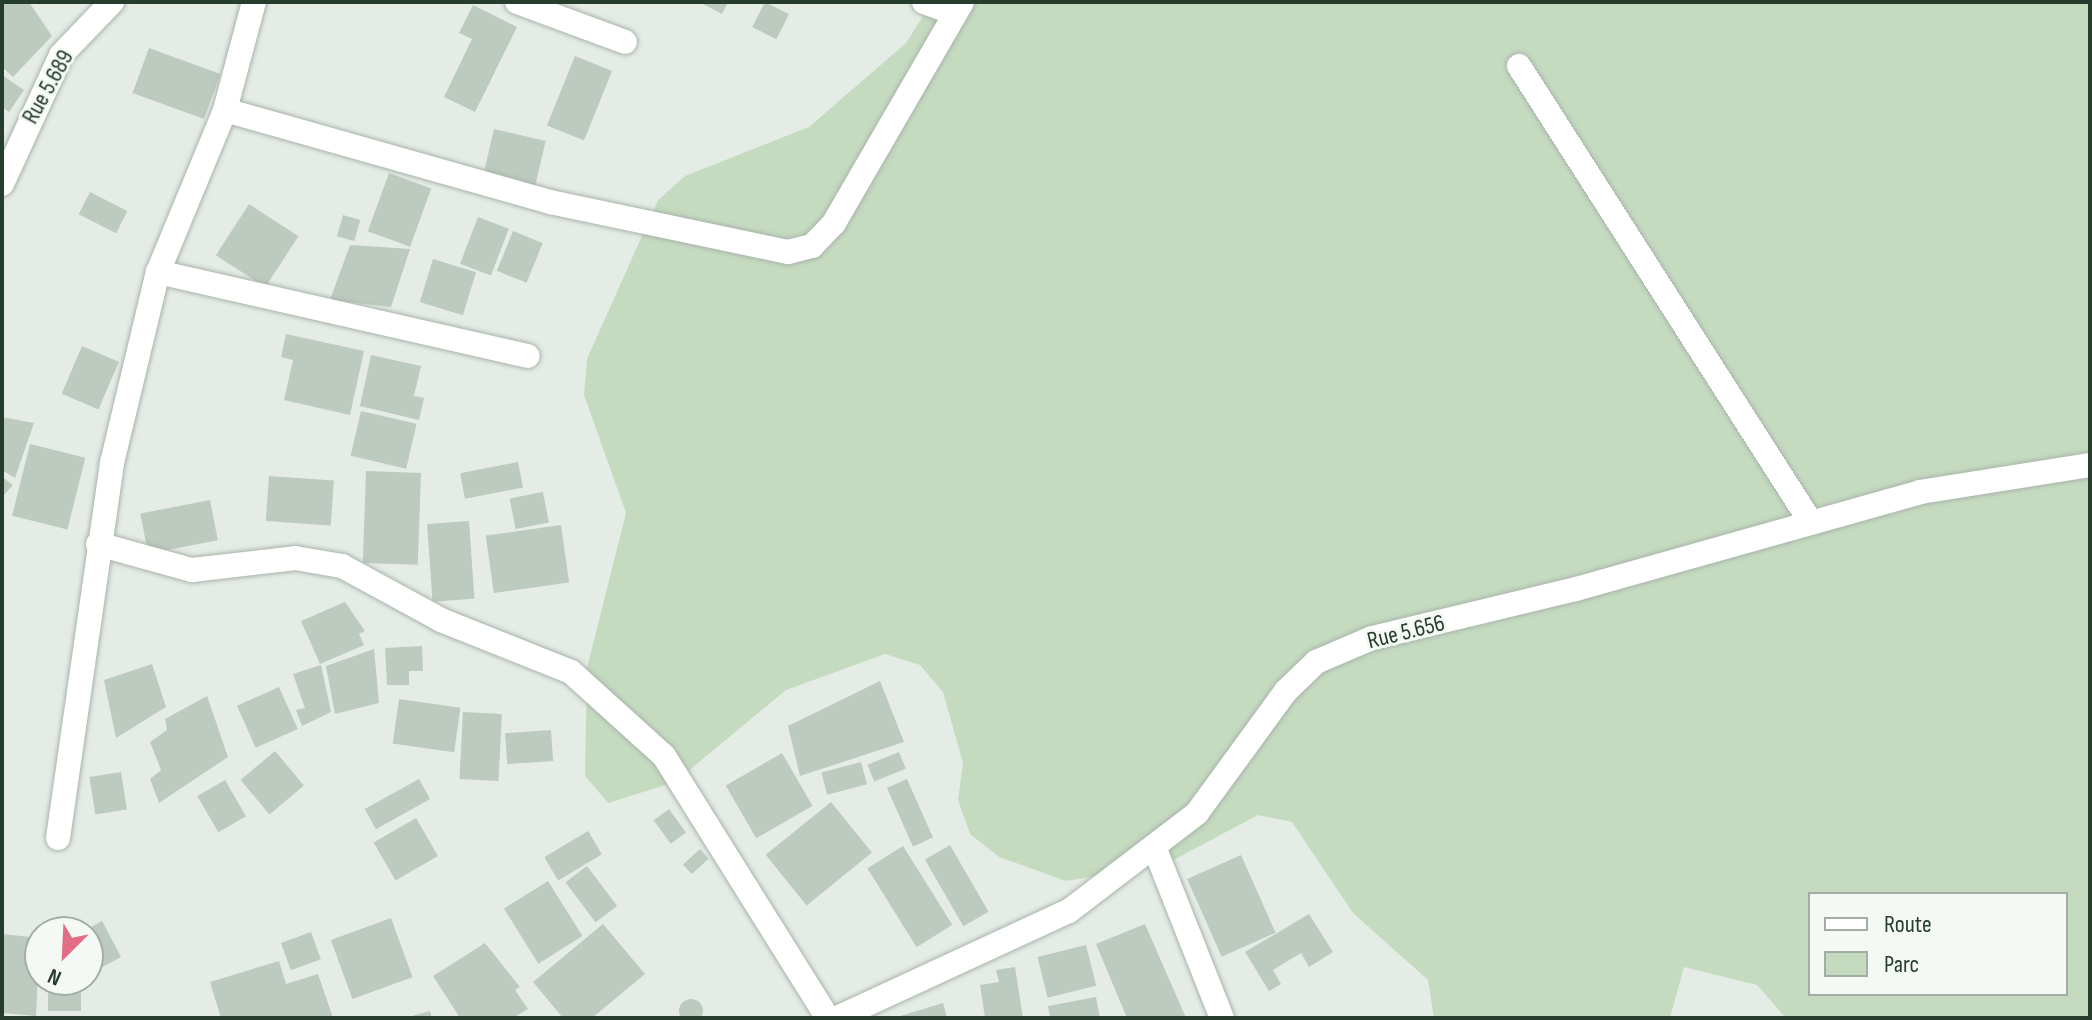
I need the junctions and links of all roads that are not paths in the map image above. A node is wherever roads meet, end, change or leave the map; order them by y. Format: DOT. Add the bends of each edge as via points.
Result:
graph roads {
  1 [pos="112,2"];
  2 [pos="254,2"];
  3 [pos="517,2"];
  4 [pos="924,2"];
  5 [pos="957,7"];
  6 [pos="625,42"];
  7 [pos="1519,66"];
  8 [pos="225,110"];
  9 [pos="2,184"];
  10 [pos="158,272"];
  11 [pos="528,356"];
  12 [pos="2090,465"];
  13 [pos="1810,521"];
  14 [pos="98,544"];
  15 [pos="58,838"];
  16 [pos="1155,849"];
  17 [pos="828,1018"];
  18 [pos="837,1018"];
  19 [pos="1222,1018"];
  1 -- 9 [label="street, Rue 5.689" via="61,55"];
  2 -- 8 [label="street"];
  3 -- 6 [label="street"];
  4 -- 5 [label="street"];
  5 -- 8 [label="street" via="834,223 812,246 788,252 550,202"];
  7 -- 13 [label="street"];
  8 -- 10 [label="street"];
  10 -- 11 [label="street"];
  10 -- 14 [label="street"];
  12 -- 13 [label="street, Rue 5.656" via="1920,492"];
  13 -- 16 [label="street, Rue 5.656" via="1576,589 1372,638 1316,662 1286,691 1197,813"];
  14 -- 15 [label="street"];
  14 -- 17 [label="street" via="192,570 295,558 342,566 441,620 571,672 664,756"];
  16 -- 18 [label="street, Rue 5.656" via="1069,911"];
  16 -- 19 [label="street"];
}
